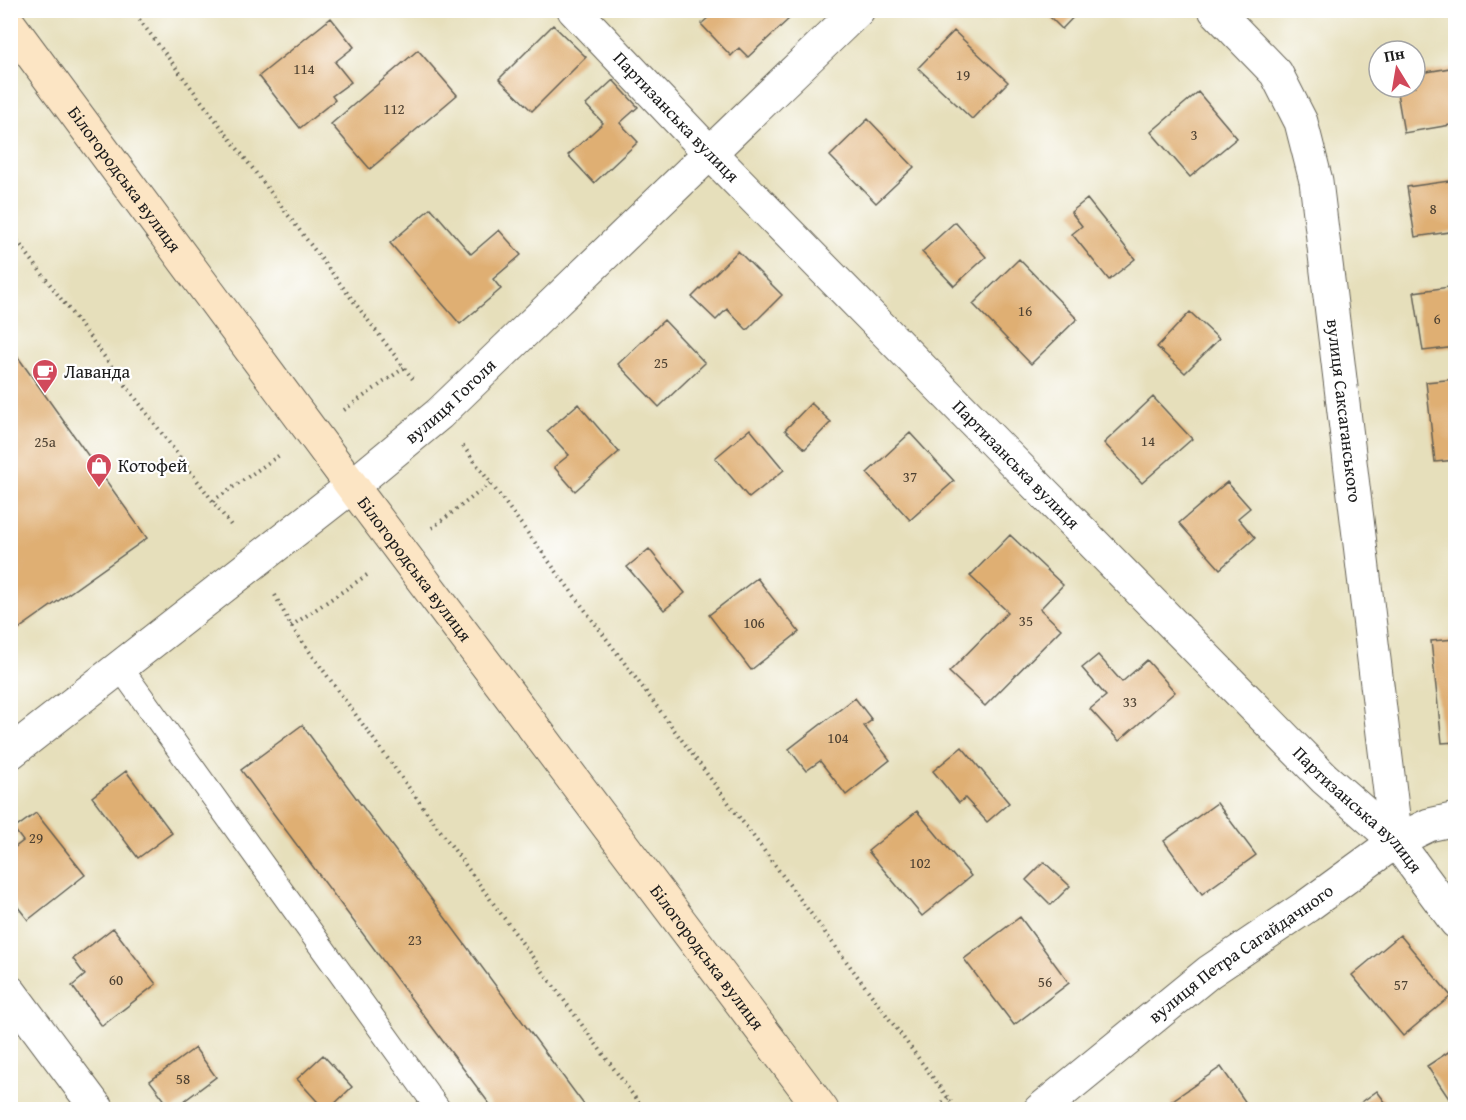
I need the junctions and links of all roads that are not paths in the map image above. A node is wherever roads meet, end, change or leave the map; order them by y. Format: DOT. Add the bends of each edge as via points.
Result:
graph roads {
  1 [pos="574,10"];
  2 [pos="858,10"];
  3 [pos="1215,10"];
  4 [pos="10,25"];
  5 [pos="709,152"];
  6 [pos="352,486"];
  7 [pos="119,666"];
  8 [pos="10,753"];
  9 [pos="1455,819"];
  10 [pos="1396,841"];
  11 [pos="1455,922"];
  12 [pos="10,992"];
  13 [pos="98,1110"];
  14 [pos="439,1110"];
  15 [pos="822,1110"];
  16 [pos="1040,1110"];
  1 -- 5 [label="street, Партизанська вулиця"];
  2 -- 5 [label="street, вулиця Гоголя"];
  3 -- 10 [label="street, вулиця Саксаганського" via="1276,73 1301,122 1316,182"];
  4 -- 6 [label="street, Білогородська вулиця"];
  5 -- 6 [label="street, вулиця Гоголя" via="439,414"];
  5 -- 10 [label="street, Партизанська вулиця" via="1324,778"];
  6 -- 7 [label="street, вулиця Гоголя"];
  6 -- 15 [label="street, Білогородська вулиця"];
  7 -- 8 [label="street, вулиця Гоголя"];
  7 -- 14 [label="lane"];
  9 -- 10 [label="street, вулиця Петра Сагайдачного" via="1429,825"];
  10 -- 11 [label="street, Партизанська вулиця"];
  10 -- 16 [label="street, вулиця Петра Сагайдачного" via="1209,972"];
  12 -- 13 [label="street"];
}
